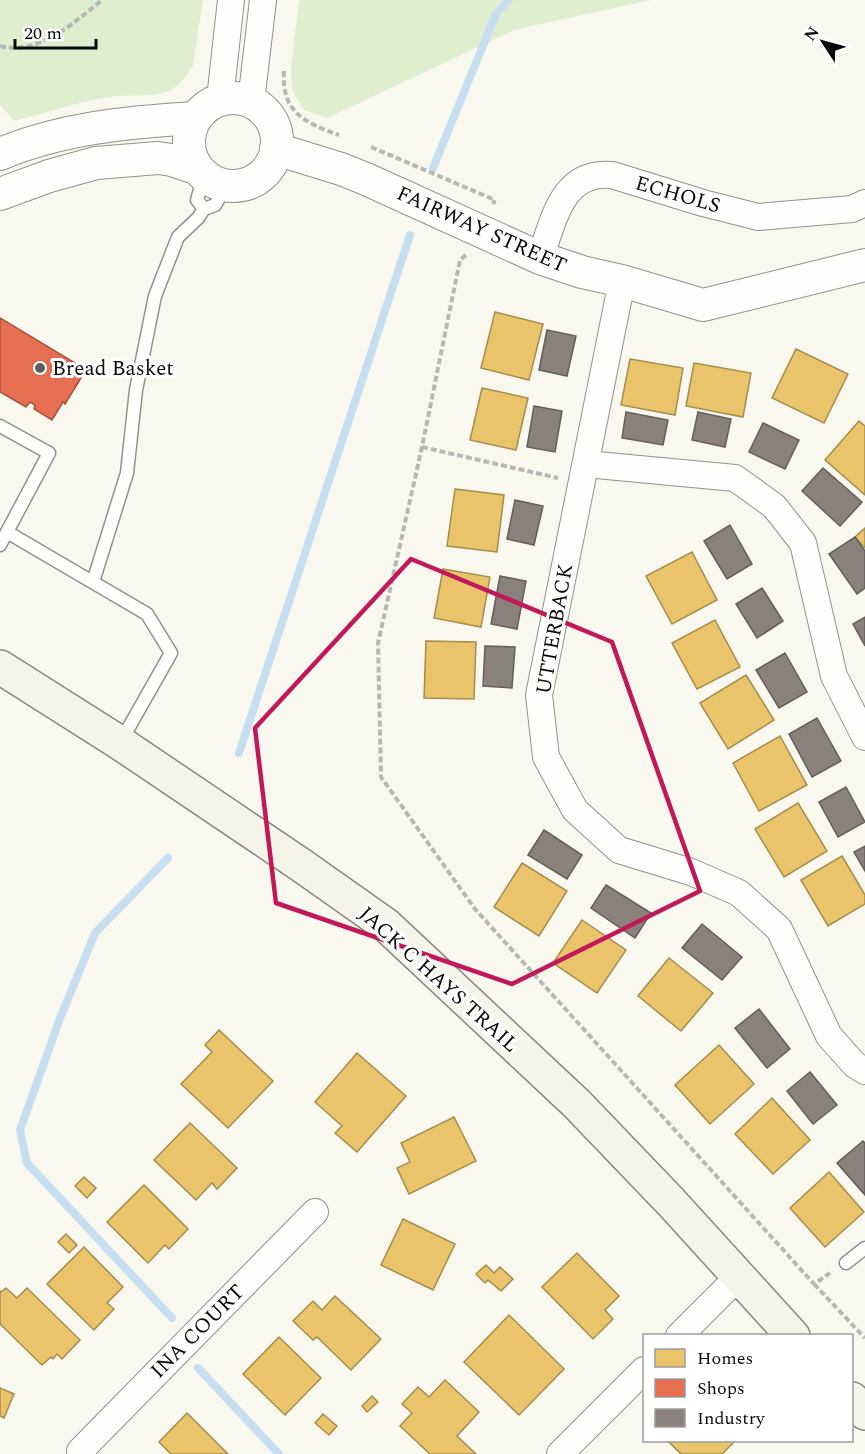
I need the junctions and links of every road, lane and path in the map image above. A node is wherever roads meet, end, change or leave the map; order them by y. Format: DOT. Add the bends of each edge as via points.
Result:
graph roads {
  1 [pos="102,0"];
  2 [pos="231,0"];
  3 [pos="263,0"];
  4 [pos="0,46"];
  5 [pos="284,64"];
  6 [pos="220,99"];
  7 [pos="251,102"];
  8 [pos="195,118"];
  9 [pos="349,139"];
  10 [pos="371,147"];
  11 [pos="276,149"];
  12 [pos="0,154"];
  13 [pos="209,177"];
  14 [pos="0,194"];
  15 [pos="865,204"];
  16 [pos="204,209"];
  17 [pos="481,231"];
  18 [pos="540,258"];
  19 [pos="865,265"];
  20 [pos="622,281"];
  21 [pos="0,426"];
  22 [pos="422,447"];
  23 [pos="584,474"];
  24 [pos="7,532"];
  25 [pos="0,545"];
  26 [pos="93,582"];
  27 [pos="0,667"];
  28 [pos="865,737"];
  29 [pos="120,743"];
  30 [pos="865,1071"];
  31 [pos="315,1212"];
  32 [pos="865,1248"];
  33 [pos="846,1263"];
  34 [pos="739,1276"];
  35 [pos="814,1284"];
  36 [pos="680,1334"];
  37 [pos="792,1334"];
  38 [pos="865,1338"];
  39 [pos="643,1372"];
  40 [pos="853,1400"];
  41 [pos="865,1413"];
  42 [pos="82,1452"];
  43 [pos="560,1454"];
  1 -- 4 [label="path" via="36,44 21,48"];
  2 -- 6 [label="street"];
  3 -- 7 [label="street"];
  5 -- 9 [label="path" via="283,88 292,109 304,121"];
  6 -- 7 [label="street" via="232,97"];
  6 -- 8 [label="street"];
  7 -- 11 [label="street" via="272,121"];
  8 -- 12 [label="street" via="145,121 54,135"];
  8 -- 13 [label="street" via="188,145 191,157"];
  10 -- 17 [label="path" via="495,200"];
  11 -- 13 [label="street" via="268,168 250,183"];
  11 -- 17 [label="street, FAIRWAY STREET" via="366,178"];
  13 -- 14 [label="street" via="172,160 158,158 96,163"];
  13 -- 16 [label="lane" via="197,201"];
  13 -- 16 [label="lane" via="215,205"];
  15 -- 18 [label="street, ECHOLS" via="852,209 758,217 612,175 587,176 566,193"];
  16 -- 26 [label="lane" via="177,237 155,296 136,390 127,473"];
  17 -- 18 [label="street, FAIRWAY STREET"];
  17 -- 22 [label="path" via="471,252 460,260"];
  18 -- 20 [label="street, FAIRWAY STREET"];
  19 -- 20 [label="street, FAIRWAY STREET" via="703,305"];
  20 -- 23 [label="street, UTTERBACK"];
  21 -- 24 [label="lane" via="49,453"];
  22 -- 23 [label="path"];
  22 -- 35 [label="path" via="378,644 381,777 475,909"];
  23 -- 28 [label="street" via="735,477 774,506 803,543 834,676"];
  23 -- 30 [label="street, UTTERBACK" via="539,695 546,756 575,810 620,850 691,872 738,893 779,929 829,1036"];
  24 -- 25 [label="lane"];
  24 -- 26 [label="lane"];
  26 -- 29 [label="lane" via="147,614 171,653"];
  27 -- 29 [label="main road, JACK C HAYS TRAIL"];
  29 -- 34 [label="main road, JACK C HAYS TRAIL" via="386,925 577,1104"];
  31 -- 42 [label="street, INA COURT"];
  32 -- 33 [label="lane"];
  33 -- 35 [label="path"];
  34 -- 36 [label="street"];
  34 -- 37 [label="main road, JACK C HAYS TRAIL"];
  35 -- 38 [label="path"];
  39 -- 43 [label="street"];
  40 -- 41 [label="main road"];
}
